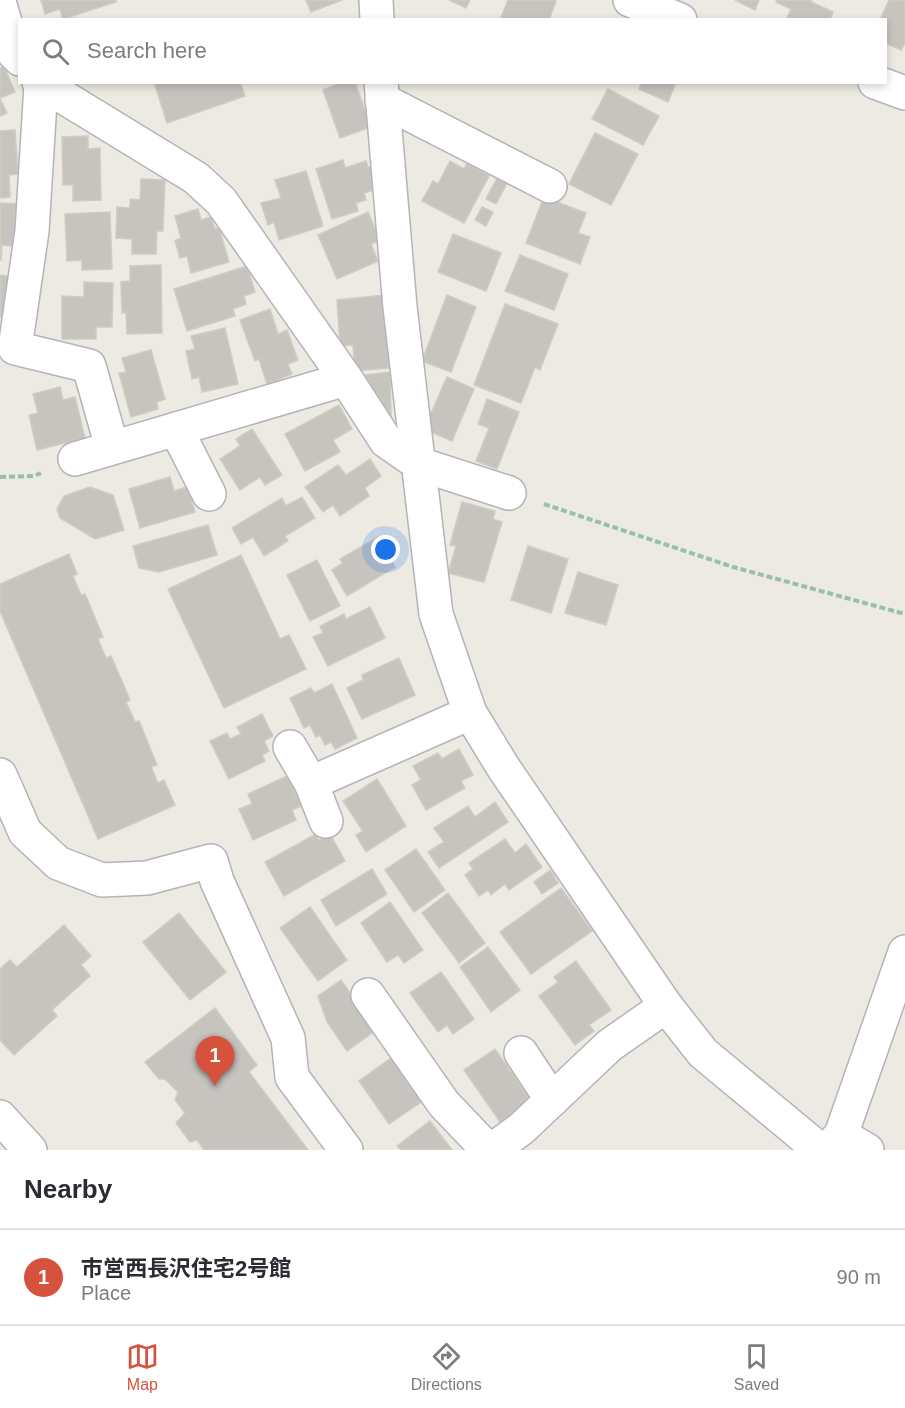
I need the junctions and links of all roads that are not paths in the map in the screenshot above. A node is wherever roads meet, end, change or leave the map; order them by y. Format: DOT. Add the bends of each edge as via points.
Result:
graph roads {
  1 [pos="376,0"];
  2 [pos="630,0"];
  3 [pos="0,5"];
  4 [pos="674,12"];
  5 [pos="377,18"];
  6 [pos="18,57"];
  7 [pos="40,84"];
  8 [pos="880,84"];
  9 [pos="381,91"];
  10 [pos="905,93"];
  11 [pos="550,186"];
  12 [pos="346,379"];
  13 [pos="176,429"];
  14 [pos="112,447"];
  15 [pos="75,459"];
  16 [pos="419,464"];
  17 [pos="508,493"];
  18 [pos="209,494"];
  19 [pos="470,713"];
  20 [pos="290,747"];
  21 [pos="0,775"];
  22 [pos="311,783"];
  23 [pos="326,821"];
  24 [pos="905,952"];
  25 [pos="368,995"];
  26 [pos="666,1006"];
  27 [pos="521,1053"];
  28 [pos="552,1100"];
  29 [pos="0,1116"];
  30 [pos="528,1139"];
  31 [pos="839,1146"];
  32 [pos="30,1150"];
  33 [pos="346,1150"];
  34 [pos="490,1150"];
  1 -- 5 [label="street"];
  2 -- 4 [label="street"];
  3 -- 6 [label="street"];
  7 -- 12 [label="street" via="196,178 221,201"];
  7 -- 14 [label="street" via="32,231 15,348 89,366"];
  8 -- 10 [label="street"];
  9 -- 11 [label="street"];
  9 -- 16 [label="street"];
  12 -- 13 [label="street"];
  12 -- 16 [label="street" via="386,441"];
  13 -- 14 [label="street"];
  13 -- 18 [label="street"];
  14 -- 15 [label="street"];
  16 -- 17 [label="street"];
  16 -- 19 [label="street" via="436,614"];
  19 -- 22 [label="street"];
  19 -- 26 [label="street"];
  20 -- 22 [label="street"];
  21 -- 33 [label="street" via="25,832 58,863 102,880 147,878 211,861 288,1038 292,1077"];
  22 -- 23 [label="street"];
  24 -- 31 [label="street"];
  25 -- 34 [label="street" via="444,1104"];
  26 -- 28 [label="street" via="610,1045"];
  26 -- 31 [label="street" via="703,1053"];
  27 -- 28 [label="street"];
  28 -- 30 [label="street"];
  29 -- 32 [label="street"];
  30 -- 34 [label="street"];
}
